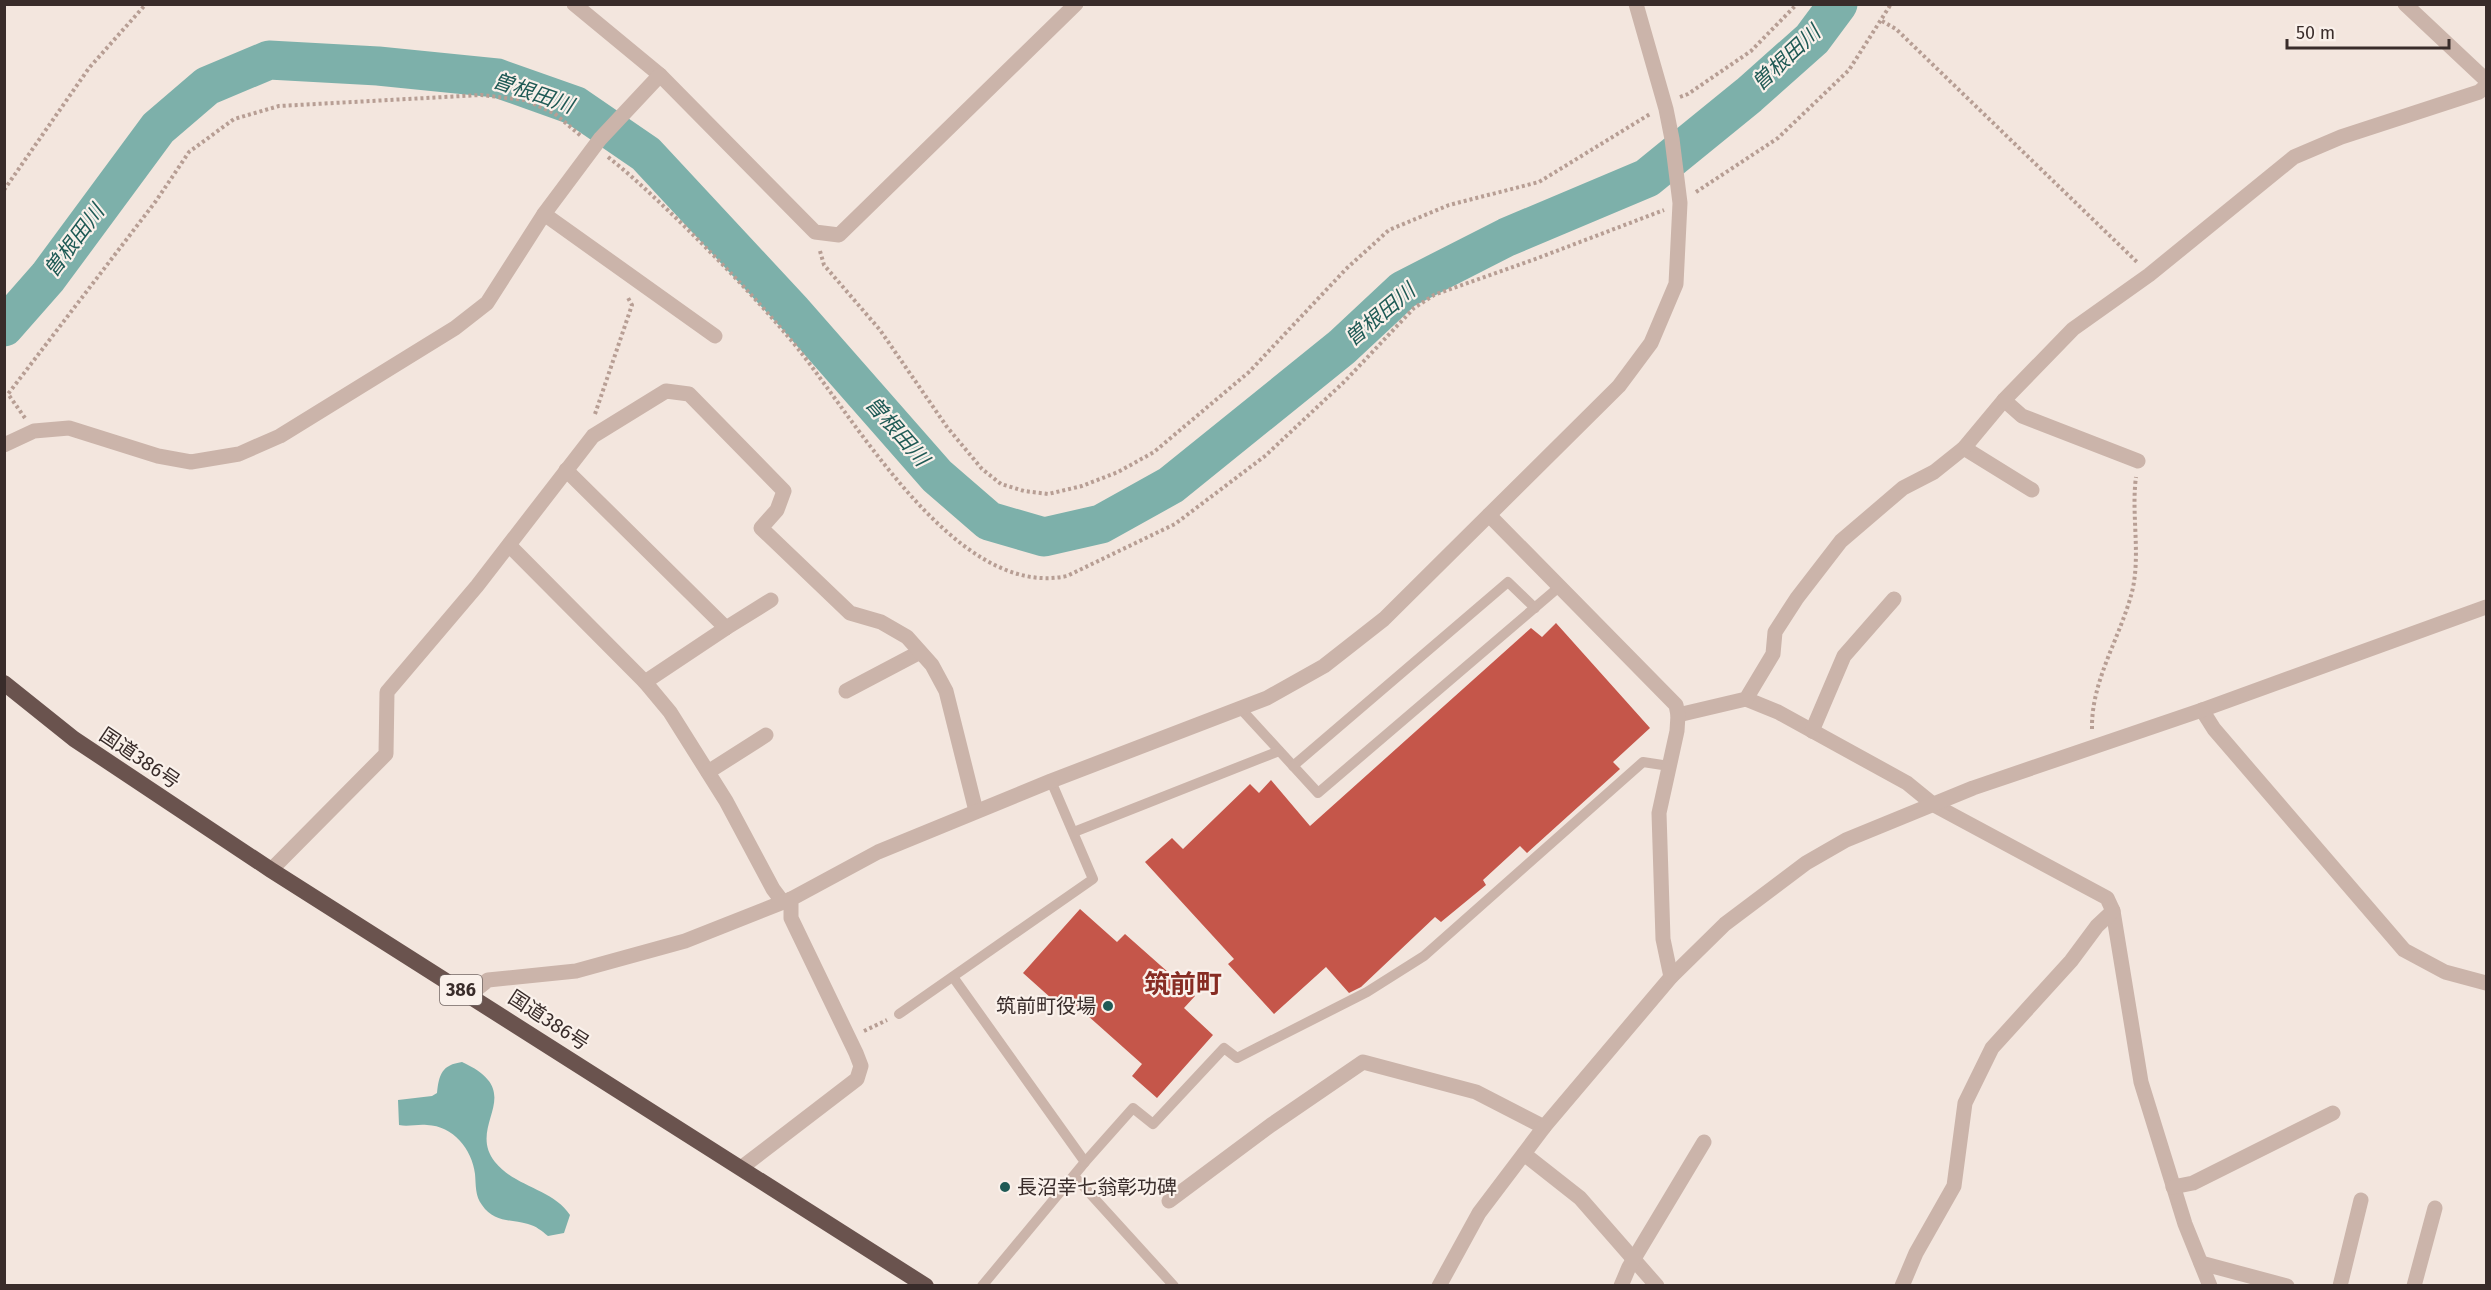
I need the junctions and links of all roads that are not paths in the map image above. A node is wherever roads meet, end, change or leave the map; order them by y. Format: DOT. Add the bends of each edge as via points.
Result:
graph roads {
  1 [pos="1076,4"];
  2 [pos="1636,4"];
  3 [pos="2404,4"];
  4 [pos="578,5"];
  5 [pos="660,75"];
  6 [pos="2487,80"];
  7 [pos="2487,86"];
  8 [pos="544,214"];
  9 [pos="715,336"];
  10 [pos="2004,400"];
  11 [pos="4,445"];
  12 [pos="1964,448"];
  13 [pos="2138,461"];
  14 [pos="566,470"];
  15 [pos="2032,490"];
  16 [pos="1489,515"];
  17 [pos="509,545"];
  18 [pos="1559,587"];
  19 [pos="1894,599"];
  20 [pos="771,600"];
  21 [pos="2487,607"];
  22 [pos="1534,608"];
  23 [pos="726,628"];
  24 [pos="920,652"];
  25 [pos="645,682"];
  26 [pos="4,683"];
  27 [pos="846,691"];
  28 [pos="1746,699"];
  29 [pos="1240,708"];
  30 [pos="2202,710"];
  31 [pos="1678,716"];
  32 [pos="1812,731"];
  33 [pos="766,735"];
  34 [pos="1279,751"];
  35 [pos="1293,766"];
  36 [pos="1669,766"];
  37 [pos="708,772"];
  38 [pos="1051,781"];
  39 [pos="1934,805"];
  40 [pos="976,811"];
  41 [pos="1074,832"];
  42 [pos="270,870"];
  43 [pos="787,900"];
  44 [pos="2113,911"];
  45 [pos="953,977"];
  46 [pos="1671,977"];
  47 [pos="2487,983"];
  48 [pos="469,994"];
  49 [pos="899,1014"];
  50 [pos="2333,1113"];
  51 [pos="1544,1127"];
  52 [pos="1704,1142"];
  53 [pos="1524,1154"];
  54 [pos="1085,1162"];
  55 [pos="741,1168"];
  56 [pos="1074,1176"];
  57 [pos="2173,1187"];
  58 [pos="2361,1200"];
  59 [pos="1169,1201"];
  60 [pos="2435,1208"];
  61 [pos="1635,1258"];
  62 [pos="2204,1278"];
  63 [pos="926,1286"];
  64 [pos="982,1286"];
  65 [pos="1174,1286"];
  66 [pos="1439,1286"];
  67 [pos="1621,1286"];
  68 [pos="1657,1286"];
  69 [pos="1902,1286"];
  70 [pos="2287,1286"];
  71 [pos="2340,1286"];
  72 [pos="2414,1286"];
  1 -- 5 [label="street" via="839,235 815,232"];
  2 -- 16 [label="street" via="1665,106 1680,197 1676,284 1652,343 1619,386"];
  3 -- 6 [label="street"];
  4 -- 5 [label="street"];
  5 -- 8 [label="street" via="597,143"];
  7 -- 10 [label="street" via="2294,157 2149,275 2073,329"];
  8 -- 9 [label="street"];
  8 -- 11 [label="street" via="487,303 455,328 327,408 280,436 239,454 191,462 158,456 69,428 34,431"];
  10 -- 12 [label="street"];
  10 -- 13 [label="street" via="2022,416"];
  12 -- 15 [label="street"];
  12 -- 28 [label="street" via="1934,472 1903,488 1841,541 1775,632 1773,654"];
  14 -- 17 [label="street"];
  14 -- 23 [label="street"];
  14 -- 24 [label="street" via="593,436 666,391 689,394 784,491 777,510 761,528 850,613 881,622 906,637"];
  16 -- 18 [label="street"];
  16 -- 29 [label="street" via="1384,619 1324,666 1267,698"];
  17 -- 25 [label="street"];
  17 -- 42 [label="street" via="387,692 386,754"];
  18 -- 22 [label="lane"];
  18 -- 31 [label="street" via="1676,705"];
  19 -- 32 [label="street" via="1844,657"];
  20 -- 23 [label="street"];
  21 -- 30 [label="street"];
  22 -- 35 [label="lane" via="1508,582"];
  22 -- 35 [label="lane" via="1318,793"];
  23 -- 25 [label="street"];
  24 -- 27 [label="street"];
  24 -- 40 [label="street" via="946,691"];
  25 -- 37 [label="street" via="670,712"];
  26 -- 42 [label="highway, 国道386号 / 386" via="75,739"];
  28 -- 31 [label="street"];
  28 -- 32 [label="street"];
  29 -- 34 [label="lane"];
  29 -- 38 [label="street"];
  30 -- 39 [label="street"];
  30 -- 47 [label="street" via="2214,729 2404,950 2445,972"];
  31 -- 36 [label="street"];
  32 -- 39 [label="street" via="1907,783"];
  33 -- 37 [label="street"];
  34 -- 35 [label="lane"];
  34 -- 41 [label="lane"];
  36 -- 46 [label="street" via="1659,813 1663,939"];
  36 -- 54 [label="lane" via="1643,762 1424,956 1367,992 1237,1058 1224,1048 1153,1124 1133,1108"];
  37 -- 43 [label="street"];
  38 -- 40 [label="street"];
  38 -- 41 [label="lane"];
  39 -- 44 [label="street" via="2107,898"];
  39 -- 46 [label="street" via="1846,840 1806,863 1725,924"];
  40 -- 43 [label="street" via="878,852"];
  41 -- 45 [label="lane" via="1093,879"];
  42 -- 48 [label="highway, 国道386号 / 386"];
  43 -- 48 [label="street" via="685,941 576,971 488,980"];
  43 -- 55 [label="street" via="791,918 861,1066 856,1079"];
  44 -- 57 [label="street" via="2141,1082"];
  44 -- 69 [label="street" via="1992,1048 1965,1103 1954,1186"];
  45 -- 49 [label="lane"];
  45 -- 54 [label="lane"];
  46 -- 51 [label="street"];
  48 -- 55 [label="highway, 国道386号 / 386"];
  50 -- 57 [label="street" via="2193,1183"];
  51 -- 53 [label="street"];
  51 -- 59 [label="street" via="1476,1092 1363,1062"];
  52 -- 61 [label="street"];
  53 -- 61 [label="street" via="1580,1198"];
  53 -- 66 [label="street" via="1479,1213"];
  54 -- 56 [label="lane"];
  55 -- 63 [label="highway, 国道386号 / 386"];
  56 -- 64 [label="lane"];
  56 -- 65 [label="lane"];
  57 -- 62 [label="street"];
  58 -- 71 [label="street"];
  60 -- 72 [label="street"];
  61 -- 67 [label="street"];
  61 -- 68 [label="street"];
  62 -- 70 [label="street"];
}
